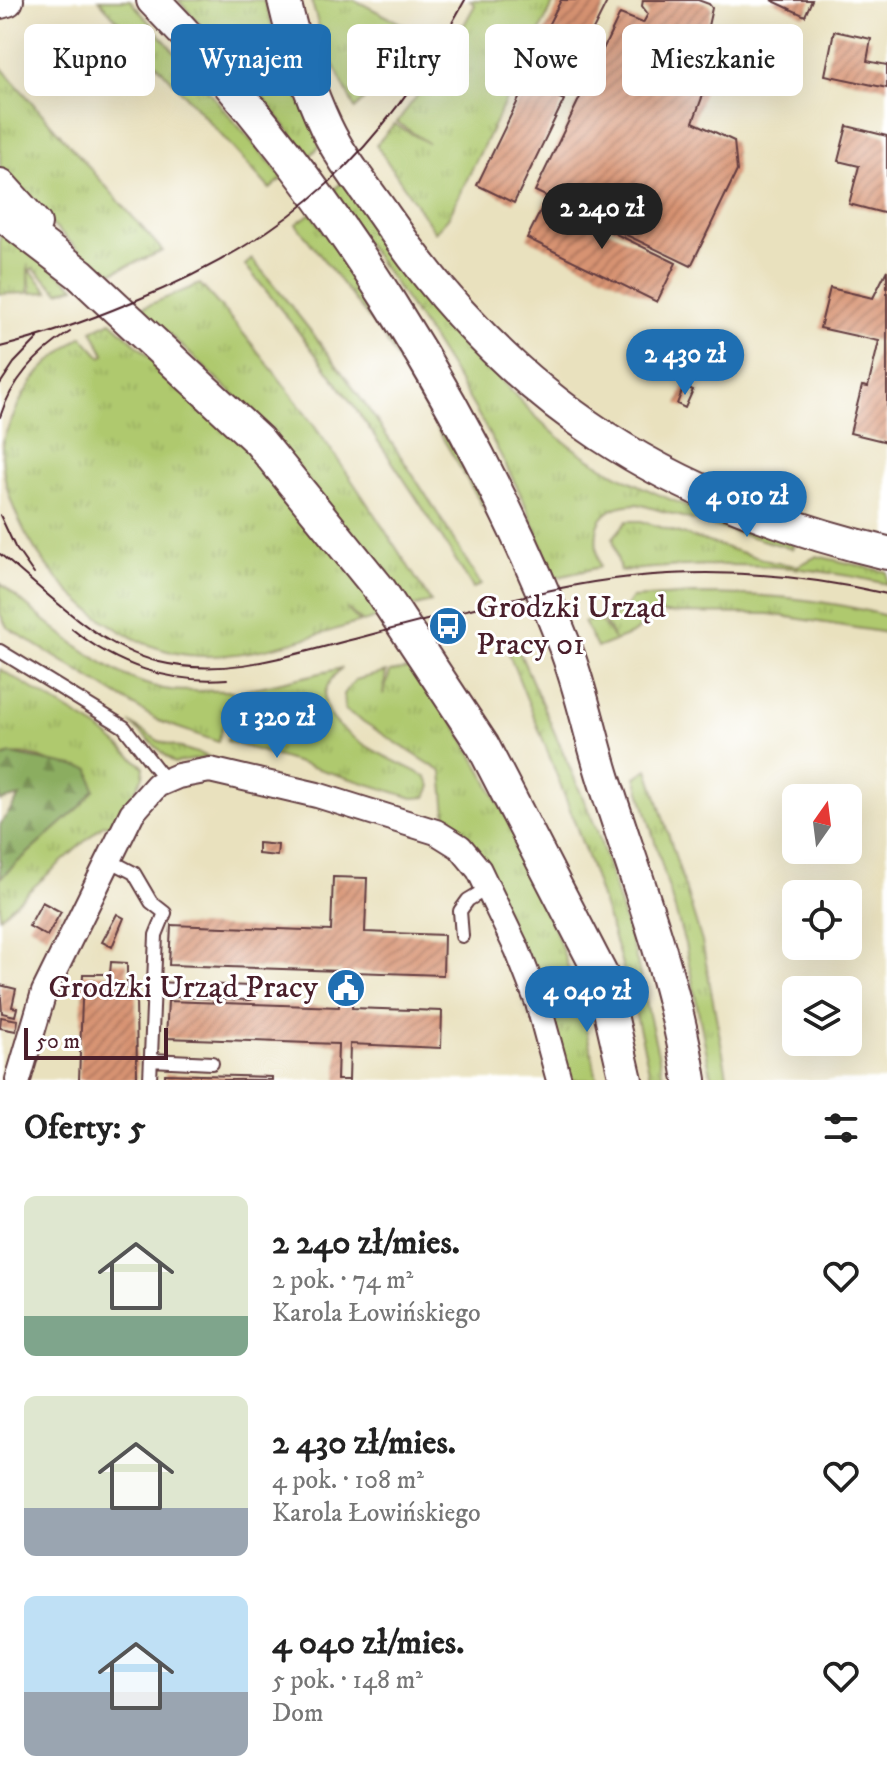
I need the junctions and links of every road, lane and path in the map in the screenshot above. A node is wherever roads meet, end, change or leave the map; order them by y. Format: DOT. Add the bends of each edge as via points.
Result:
graph roads {
  1 [pos="7,0"];
  2 [pos="153,0"];
  3 [pos="284,0"];
  4 [pos="0,2"];
  5 [pos="0,185"];
  6 [pos="0,213"];
  7 [pos="80,274"];
  8 [pos="887,553"];
  9 [pos="0,651"];
  10 [pos="166,781"];
  11 [pos="109,860"];
  12 [pos="488,888"];
  13 [pos="462,936"];
  14 [pos="154,989"];
  15 [pos="249,993"];
  16 [pos="151,1060"];
  17 [pos="212,1063"];
  18 [pos="18,1080"];
  19 [pos="150,1080"];
  20 [pos="559,1080"];
  21 [pos="626,1080"];
  22 [pos="690,1080"];
  1 -- 4 [label="main road"];
  2 -- 22 [label="main road" via="217,68 327,211 421,356 503,509 565,645 667,971"];
  3 -- 8 [label="main road" via="327,129 424,273 503,361 631,457 766,516"];
  5 -- 7 [label="main road"];
  6 -- 7 [label="main road"];
  7 -- 21 [label="main road" via="259,441 380,590 483,746 602,976"];
  9 -- 10 [label="lane" via="124,727"];
  10 -- 11 [label="street" via="149,791 132,813"];
  10 -- 12 [label="street" via="198,771 225,772 436,832 466,852"];
  11 -- 14 [label="lane" via="134,873 151,902 165,913 156,935"];
  11 -- 18 [label="street" via="44,992"];
  12 -- 13 [label="lane" via="460,911"];
  12 -- 20 [label="street" via="527,973"];
  14 -- 15 [label="lane"];
  14 -- 16 [label="lane"];
  16 -- 17 [label="lane"];
  16 -- 19 [label="lane"];
}
